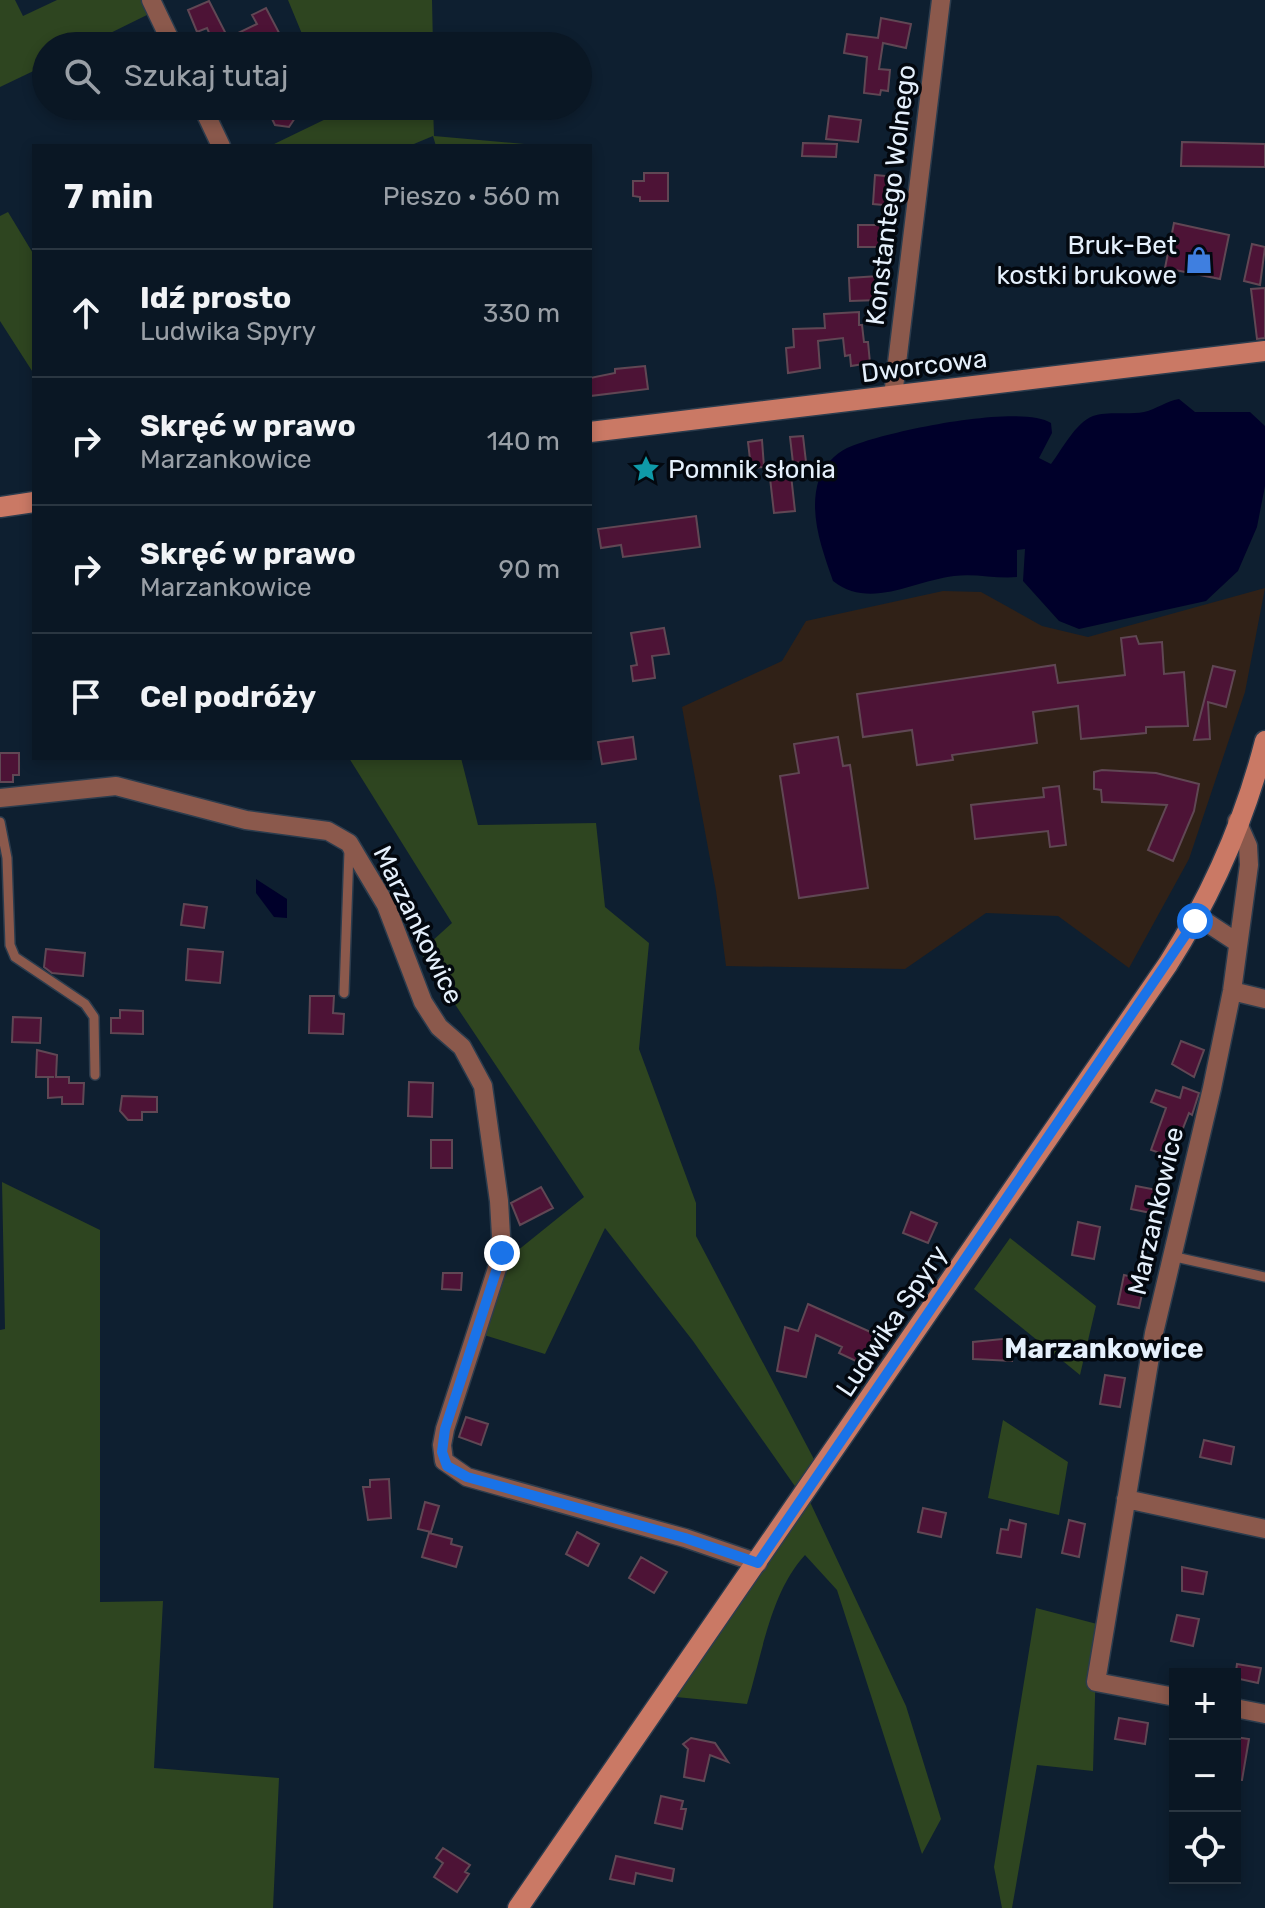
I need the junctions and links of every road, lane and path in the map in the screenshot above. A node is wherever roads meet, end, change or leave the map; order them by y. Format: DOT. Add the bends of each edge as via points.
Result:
graph roads {
  1 [pos="151,0"];
  2 [pos="941,0"];
  3 [pos="166,32"];
  4 [pos="209,120"];
  5 [pos="220,144"];
  6 [pos="1265,351"];
  7 [pos="893,396"];
  8 [pos="592,432"];
  9 [pos="32,502"];
  10 [pos="0,507"];
  11 [pos="1265,741"];
  12 [pos="0,798"];
  13 [pos="1237,821"];
  14 [pos="0,822"];
  15 [pos="349,843"];
  16 [pos="1197,916"];
  17 [pos="1238,943"];
  18 [pos="1232,991"];
  19 [pos="344,993"];
  20 [pos="1265,999"];
  21 [pos="95,1075"];
  22 [pos="1171,1256"];
  23 [pos="1265,1277"];
  24 [pos="1126,1499"];
  25 [pos="1265,1529"];
  26 [pos="758,1563"];
  27 [pos="1169,1696"];
  28 [pos="1241,1709"];
  29 [pos="1265,1714"];
  30 [pos="518,1908"];
  1 -- 3 [label="street"];
  2 -- 7 [label="street, Konstantego Wolnego"];
  4 -- 5 [label="street"];
  6 -- 7 [label="main road, Dworcowa"];
  7 -- 8 [label="main road, Dworcowa"];
  9 -- 10 [label="main road"];
  11 -- 13 [label="main road, Ludwika Spyry"];
  12 -- 15 [label="street, Marzankowice" via="116,786 246,820 328,831"];
  13 -- 16 [label="main road, Ludwika Spyry"];
  13 -- 17 [label="street, Marzankowice" via="1248,846 1249,865"];
  14 -- 21 [label="lane" via="7,858 10,945 15,957 85,1004 94,1017"];
  15 -- 19 [label="lane"];
  15 -- 26 [label="street, Marzankowice" via="386,905 423,1002 439,1027 462,1047 483,1086 502,1253 445,1429 444,1461 467,1477"];
  16 -- 17 [label="street"];
  16 -- 26 [label="main road, Ludwika Spyry"];
  17 -- 18 [label="street, Marzankowice"];
  18 -- 20 [label="street"];
  18 -- 22 [label="street, Marzankowice"];
  22 -- 23 [label="lane"];
  22 -- 24 [label="street, Marzankowice"];
  24 -- 25 [label="street"];
  24 -- 27 [label="street, Marzankowice" via="1096,1682"];
  26 -- 30 [label="main road, Ludwika Spyry"];
  28 -- 29 [label="street"];
}
